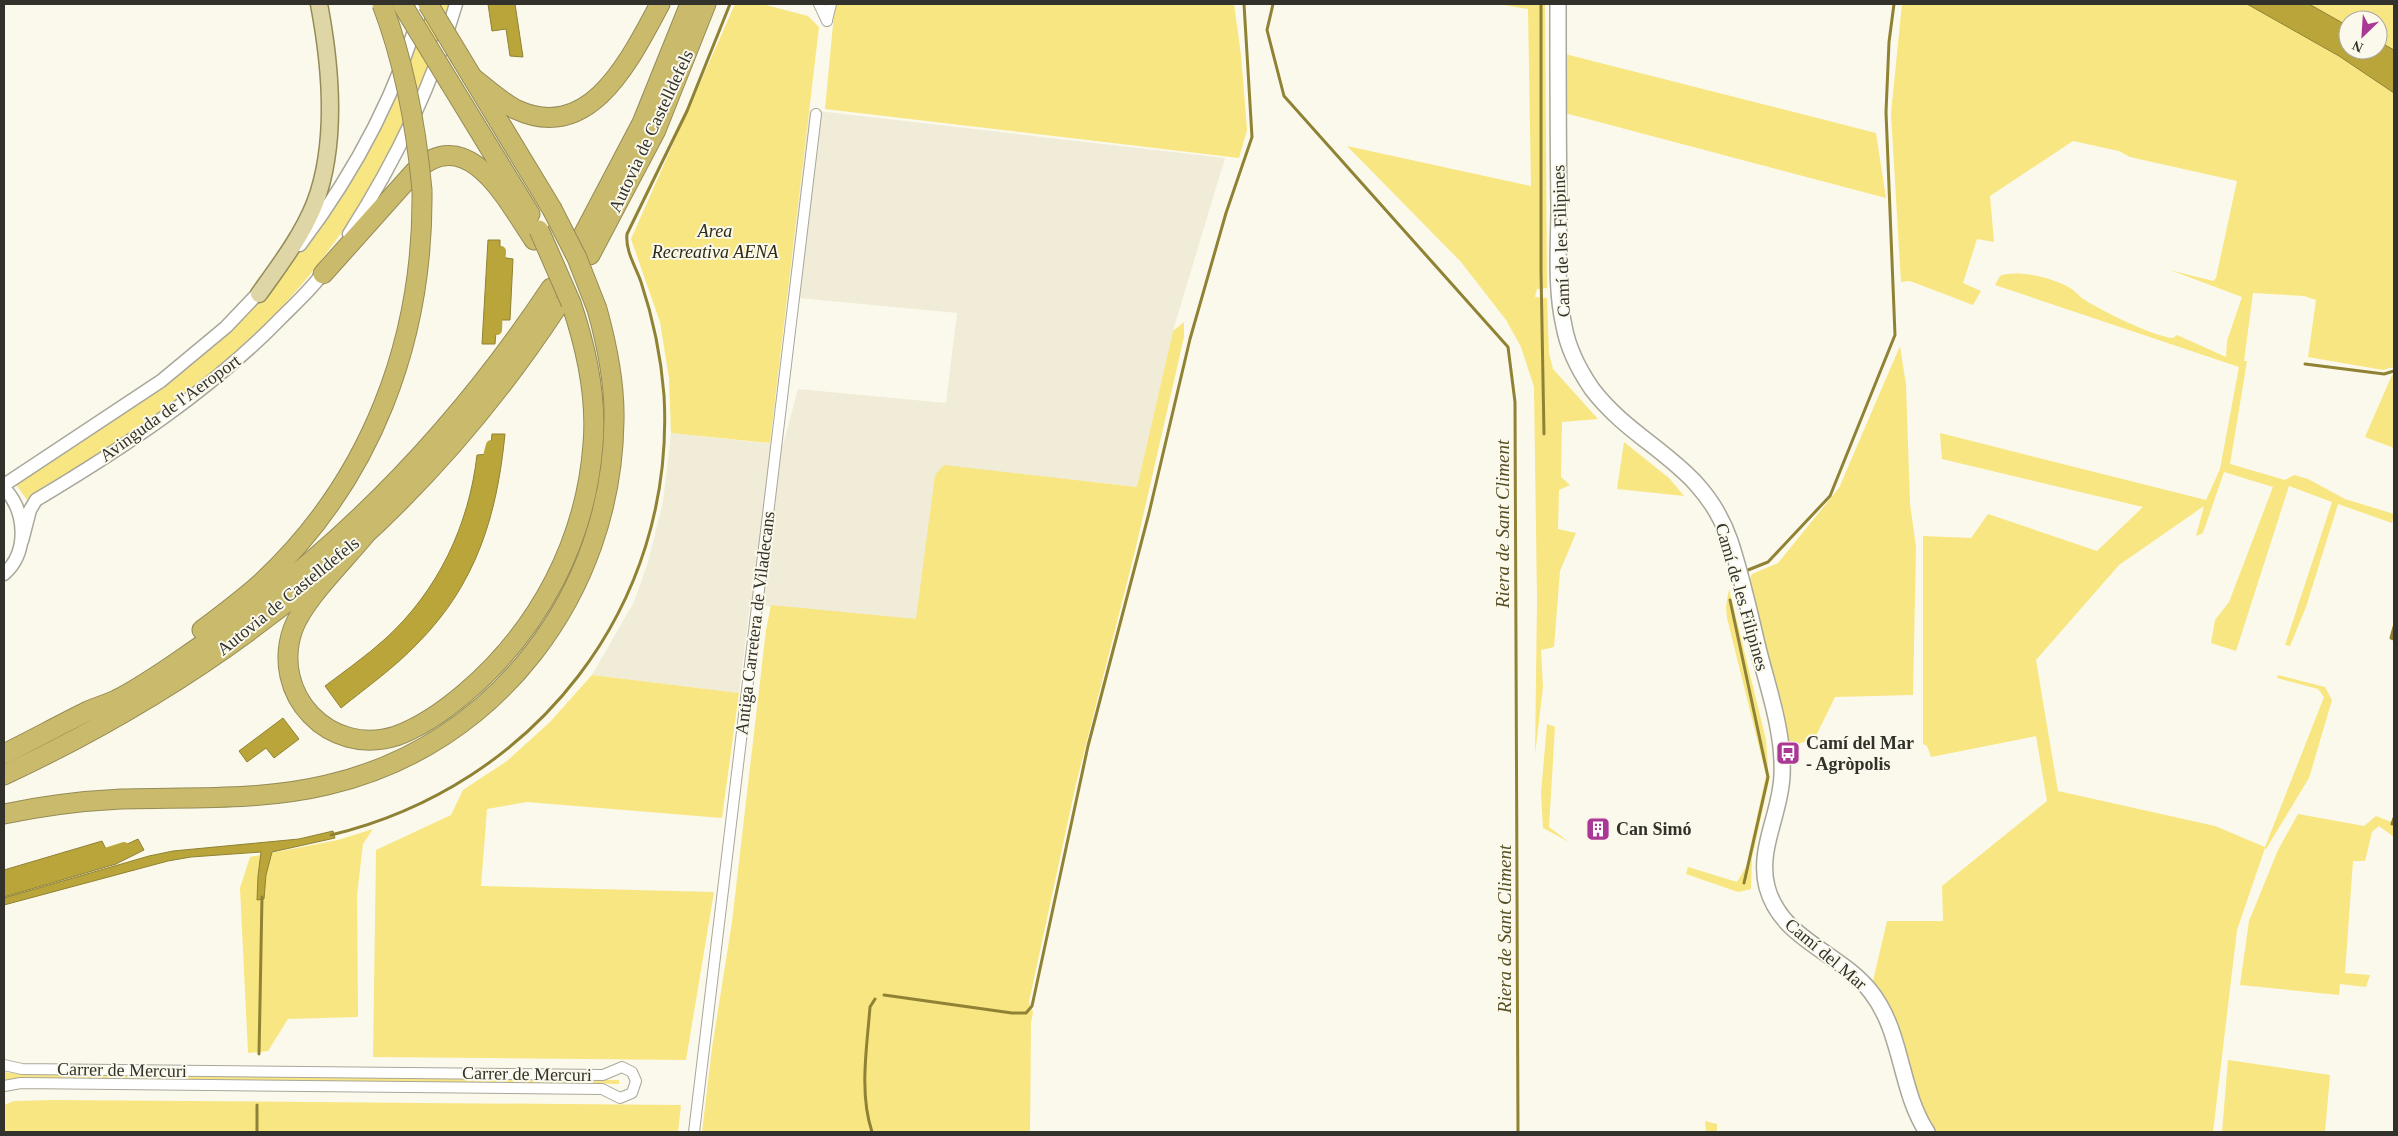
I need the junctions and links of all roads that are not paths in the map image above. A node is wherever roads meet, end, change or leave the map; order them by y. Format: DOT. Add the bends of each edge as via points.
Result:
graph roads {
  1 [pos="319,4"];
  2 [pos="382,4"];
  3 [pos="402,4"];
  4 [pos="422,4"];
  5 [pos="428,4"];
  6 [pos="456,4"];
  7 [pos="660,4"];
  8 [pos="690,4"];
  9 [pos="706,4"];
  10 [pos="819,4"];
  11 [pos="831,4"];
  12 [pos="1558,4"];
  13 [pos="472,78"];
  14 [pos="816,114"];
  15 [pos="537,235"];
  16 [pos="323,274"];
  17 [pos="551,288"];
  18 [pos="259,294"];
  19 [pos="564,305"];
  20 [pos="4,486"];
  21 [pos="365,535"];
  22 [pos="22,541"];
  23 [pos="4,574"];
  24 [pos="90,710"];
  25 [pos="4,754"];
  26 [pos="1782,770"];
  27 [pos="4,775"];
  28 [pos="4,814"];
  29 [pos="4,1065"];
  30 [pos="4,1086"];
  31 [pos="694,1132"];
  32 [pos="1927,1132"];
  1 -- 18 [label="main road" via="328,77 328,136 323,176 307,221"];
  2 -- 24 [label="highway, bridge" via="408,89 422,190 419,267 402,354 373,429 350,473 306,535 261,582 189,641 111,692"];
  3 -- 15 [label="highway, bridge"];
  4 -- 18 [label="street, Avinguda de l'Aeroport" via="396,82 372,133 350,172 298,248"];
  5 -- 13 [label="highway, bridge"];
  6 -- 16 [label="street, Avinguda de l'Aeroport" via="431,78 400,148"];
  7 -- 13 [label="highway" via="613,83 595,100 572,113 546,117 528,114 514,108"];
  8 -- 9 [label="highway, Autovia de Castelldefels" via="642,123 585,247 656,130"];
  10 -- 11 [label="street" via="827,21"];
  12 -- 26 [label="main road, Camí de les Filipines" via="1560,292 1567,338 1583,374 1599,397 1690,476 1720,517 1736,558 1771,699"];
  13 -- 28 [label="highway, bridge" via="552,210 577,258 597,309 610,364 614,418 609,479 596,536 583,572 556,624 500,691 475,713 415,752 358,776 328,785 228,797 86,801"];
  14 -- 31 [label="street, Antiga Carretera de Viladecans"];
  15 -- 16 [label="highway" via="484,171 468,160 444,155 429,160 415,171"];
  15 -- 19 [label="highway, bridge"];
  16 -- 22 [label="street, Avinguda de l'Aeroport" via="267,333 210,383 36,500"];
  17 -- 24 [label="highway, Autovia de Castelldefels" via="486,378 388,490 344,533 236,622 140,686"];
  18 -- 20 [label="street, Avinguda de l'Aeroport" via="226,327 161,381"];
  19 -- 21 [label="highway, Autovia de Castelldefels" via="453,442"];
  19 -- 21 [label="highway" via="581,334 589,379 593,442 584,505 563,564 525,630 481,680 432,718 409,730 376,740 349,737 314,719 294,692 288,660 293,628 300,615"];
  20 -- 22 [label="street" via="17,506 22,522"];
  21 -- 27 [label="highway, Autovia de Castelldefels" via="283,606 202,665 108,723"];
  22 -- 23 [label="street, Avinguda de l'Aeroport" via="17,557"];
  24 -- 25 [label="highway, Autovia de Castelldefels"];
  26 -- 32 [label="main road, Camí del Mar" via="1779,802 1765,858 1766,882 1773,904 1787,924 1863,982 1879,1004 1891,1027 1909,1096"];
  29 -- 30 [label="street, Carrer de Mercuri" via="22,1069 603,1075 622,1067 634,1075 636,1084 629,1095 620,1098 602,1089 31,1083"];
}
